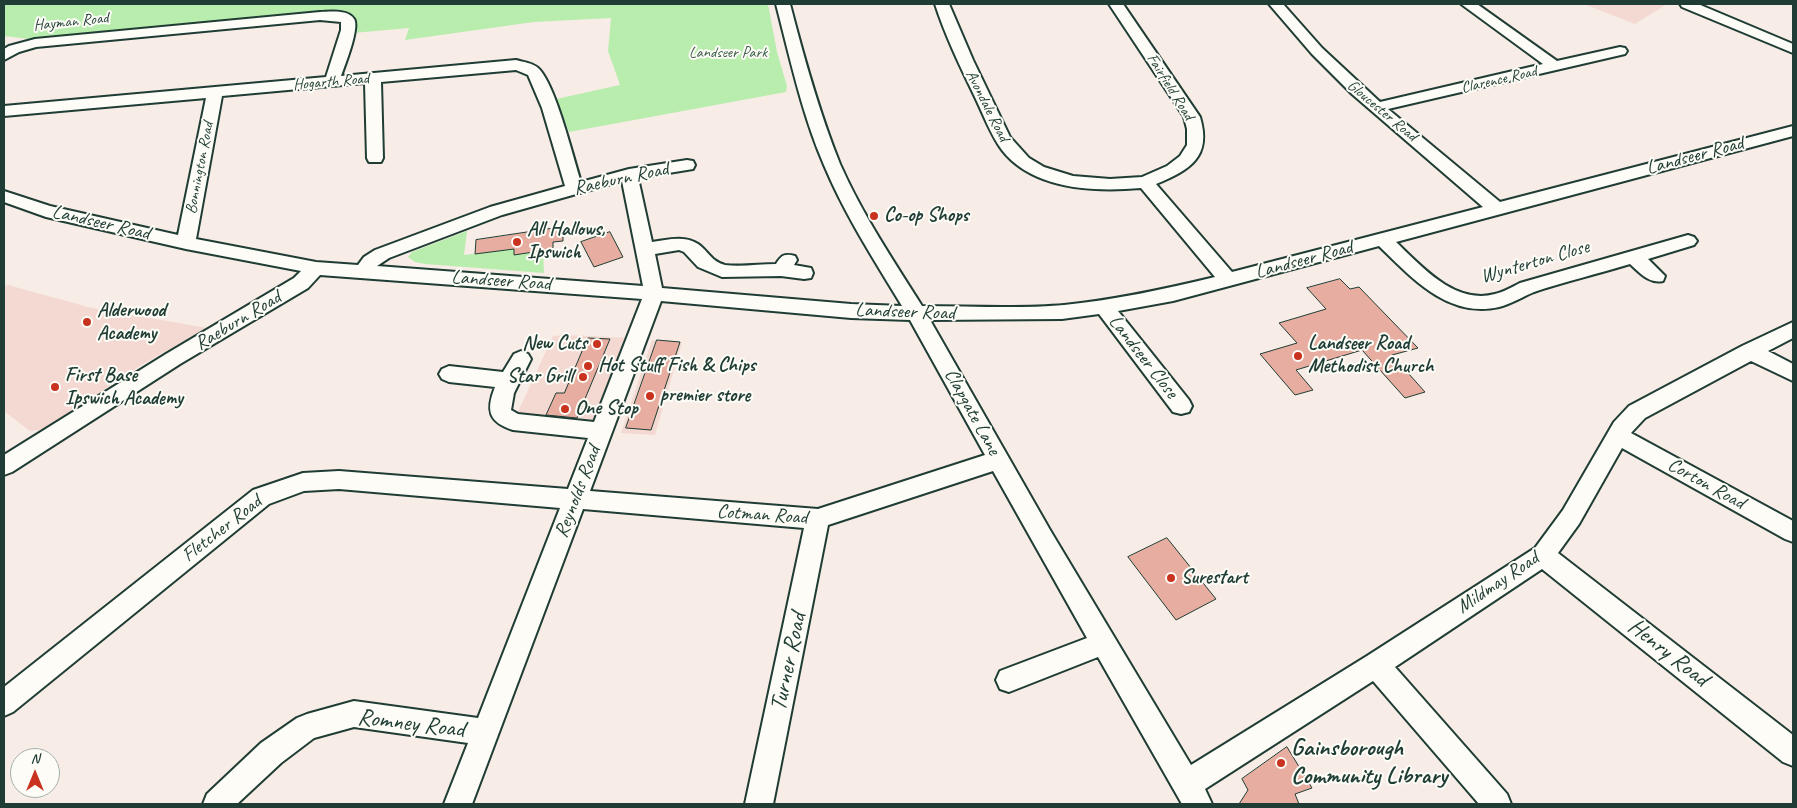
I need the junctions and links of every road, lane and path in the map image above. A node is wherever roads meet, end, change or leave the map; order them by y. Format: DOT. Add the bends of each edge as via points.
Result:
graph roads {
  1 [pos="783,4"];
  2 [pos="942,4"];
  3 [pos="1116,4"];
  4 [pos="1276,4"];
  5 [pos="1468,4"];
  6 [pos="1687,4"];
  7 [pos="1793,49"];
  8 [pos="1620,52"];
  9 [pos="4,56"];
  10 [pos="1556,67"];
  11 [pos="373,78"];
  12 [pos="332,82"];
  13 [pos="215,92"];
  14 [pos="1378,107"];
  15 [pos="4,111"];
  16 [pos="1793,131"];
  17 [pos="376,158"];
  18 [pos="687,165"];
  19 [pos="629,174"];
  20 [pos="1146,182"];
  21 [pos="574,188"];
  22 [pos="4,196"];
  23 [pos="1497,208"];
  24 [pos="1381,238"];
  25 [pos="1688,241"];
  26 [pos="186,243"];
  27 [pos="645,249"];
  28 [pos="1633,257"];
  29 [pos="316,268"];
  30 [pos="363,271"];
  31 [pos="804,274"];
  32 [pos="1656,276"];
  33 [pos="1228,280"];
  34 [pos="654,294"];
  35 [pos="1104,307"];
  36 [pos="916,314"];
  37 [pos="1793,329"];
  38 [pos="1750,351"];
  39 [pos="521,359"];
  40 [pos="1793,373"];
  41 [pos="449,374"];
  42 [pos="509,381"];
  43 [pos="1181,406"];
  44 [pos="602,431"];
  45 [pos="1618,436"];
  46 [pos="998,460"];
  47 [pos="4,466"];
  48 [pos="576,500"];
  49 [pos="818,519"];
  50 [pos="1793,532"];
  51 [pos="1543,554"];
  52 [pos="1106,643"];
  53 [pos="1376,664"];
  54 [pos="1009,680"];
  55 [pos="4,703"];
  56 [pos="486,732"];
  57 [pos="1793,752"];
  58 [pos="1192,794"];
  59 [pos="217,804"];
  60 [pos="458,804"];
  61 [pos="759,804"];
  62 [pos="1497,804"];
  1 -- 36 [label="street, Clapgate Lane" via="804,85 832,164 860,222"];
  2 -- 20 [label="street, Avondale Road" via="968,68 1009,149 1027,164 1050,175 1077,182 1099,185"];
  3 -- 20 [label="street, Fairfield Road" via="1192,117 1196,133 1194,149 1185,160 1170,172"];
  4 -- 14 [label="street, Gloucester Road" via="1338,73"];
  5 -- 10 [label="street"];
  6 -- 7 [label="street"];
  8 -- 10 [label="street, Clarence Road"];
  9 -- 12 [label="street, Hayman Road" via="14,49 35,43 339,16 348,20 348,30"];
  10 -- 14 [label="street, Clarence Road"];
  11 -- 12 [label="street, Hogarth Road"];
  11 -- 17 [label="street"];
  11 -- 21 [label="street, Hogarth Road" via="516,65 529,68 536,73 543,90"];
  12 -- 13 [label="street, Hogarth Road"];
  13 -- 15 [label="street, Hogarth Road"];
  13 -- 26 [label="street, Bonnington Road"];
  14 -- 23 [label="street, Gloucester Road"];
  16 -- 23 [label="street, Landseer Road"];
  18 -- 19 [label="street, Raeburn Road"];
  19 -- 21 [label="street, Raeburn Road"];
  19 -- 27 [label="street"];
  20 -- 33 [label="street"];
  21 -- 30 [label="street, Raeburn Road" via="496,211 397,248 371,261"];
  22 -- 26 [label="street, Landseer Road" via="46,211"];
  23 -- 24 [label="street, Landseer Road"];
  24 -- 28 [label="street, Wynterton Close" via="1434,286 1458,298 1479,302 1497,301 1528,288"];
  24 -- 33 [label="street, Landseer Road"];
  25 -- 28 [label="street, Wynterton Close"];
  26 -- 29 [label="street, Landseer Road"];
  27 -- 31 [label="street" via="680,244 691,248 705,263 722,271 784,265"];
  27 -- 34 [label="street"];
  28 -- 32 [label="street"];
  29 -- 30 [label="street, Landseer Road"];
  29 -- 47 [label="street, Raeburn Road" via="302,283"];
  30 -- 34 [label="street, Landseer Road"];
  33 -- 35 [label="street, Landseer Road"];
  34 -- 36 [label="street, Landseer Road"];
  34 -- 44 [label="street, Reynolds Road"];
  35 -- 36 [label="street, Landseer Road" via="1022,313"];
  35 -- 43 [label="street, Landseer Close"];
  36 -- 46 [label="street, Clapgate Lane"];
  37 -- 38 [label="street, Mildmay Road"];
  38 -- 40 [label="street"];
  38 -- 45 [label="street, Mildmay Road" via="1637,412"];
  39 -- 42 [label="street"];
  41 -- 42 [label="street"];
  42 -- 44 [label="street" via="500,406 501,414 513,422"];
  44 -- 48 [label="street, Reynolds Road"];
  45 -- 50 [label="street, Corton Road"];
  45 -- 51 [label="street, Mildmay Road" via="1571,517"];
  46 -- 49 [label="street, Cotman Road"];
  46 -- 52 [label="street, Clapgate Lane"];
  48 -- 49 [label="street, Cotman Road"];
  48 -- 55 [label="street, Fletcher Road" via="338,480 303,482 261,497"];
  48 -- 56 [label="street, Reynolds Road"];
  49 -- 61 [label="street, Turner Road"];
  51 -- 53 [label="street, Mildmay Road"];
  51 -- 57 [label="street, Henry Road"];
  52 -- 54 [label="street"];
  52 -- 58 [label="street, Clapgate Lane"];
  53 -- 58 [label="street, Mildmay Road"];
  53 -- 62 [label="street"];
  56 -- 59 [label="street, Romney Road" via="354,714 307,727 271,753"];
  56 -- 60 [label="street, Reynolds Road"];
}
